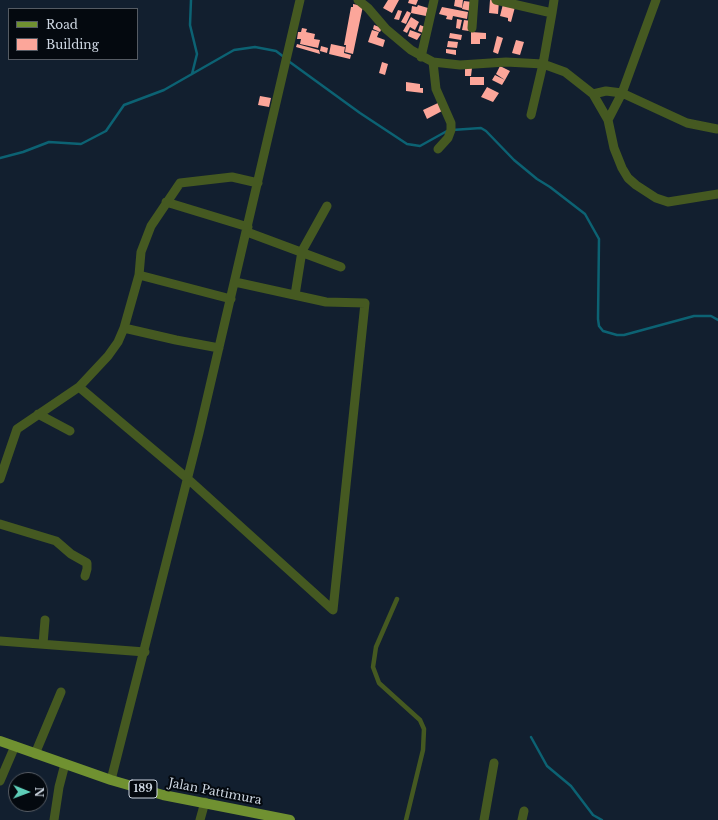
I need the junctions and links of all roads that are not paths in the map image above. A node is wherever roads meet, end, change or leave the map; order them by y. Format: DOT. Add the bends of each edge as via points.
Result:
graph roads {
  1 [pos="300,0"];
  2 [pos="358,0"];
  3 [pos="434,0"];
  4 [pos="474,0"];
  5 [pos="496,0"];
  6 [pos="554,0"];
  7 [pos="656,0"];
  8 [pos="552,13"];
  9 [pos="472,28"];
  10 [pos="421,57"];
  11 [pos="433,62"];
  12 [pos="543,64"];
  13 [pos="622,93"];
  14 [pos="594,94"];
  15 [pos="531,115"];
  16 [pos="608,120"];
  17 [pos="716,129"];
  18 [pos="438,149"];
  19 [pos="258,182"];
  20 [pos="718,194"];
  21 [pos="166,202"];
  22 [pos="327,206"];
  23 [pos="247,230"];
  24 [pos="302,251"];
  25 [pos="341,267"];
  26 [pos="139,275"];
  27 [pos="235,282"];
  28 [pos="295,296"];
  29 [pos="231,299"];
  30 [pos="124,328"];
  31 [pos="219,348"];
  32 [pos="79,387"];
  33 [pos="38,414"];
  34 [pos="70,431"];
  35 [pos="0,479"];
  36 [pos="188,479"];
  37 [pos="0,524"];
  38 [pos="85,576"];
  39 [pos="397,599"];
  40 [pos="45,620"];
  41 [pos="0,641"];
  42 [pos="43,644"];
  43 [pos="144,652"];
  44 [pos="61,692"];
  45 [pos="0,741"];
  46 [pos="15,746"];
  47 [pos="36,754"];
  48 [pos="494,762"];
  49 [pos="65,764"];
  50 [pos="111,780"];
  51 [pos="0,781"];
  52 [pos="205,802"];
  53 [pos="54,820"];
  54 [pos="200,820"];
  55 [pos="285,820"];
  56 [pos="406,820"];
  57 [pos="484,820"];
  1 -- 19 [label="street"];
  2 -- 10 [label="street" via="386,29"];
  3 -- 10 [label="street"];
  4 -- 9 [label="street"];
  5 -- 8 [label="street"];
  6 -- 8 [label="street"];
  7 -- 13 [label="street"];
  8 -- 12 [label="street"];
  10 -- 11 [label="street"];
  11 -- 12 [label="street" via="460,65 506,62"];
  11 -- 18 [label="street" via="436,90 451,123 448,138"];
  12 -- 14 [label="street" via="565,72"];
  12 -- 15 [label="street"];
  13 -- 14 [label="street" via="606,91"];
  13 -- 16 [label="street"];
  13 -- 17 [label="street" via="687,123"];
  14 -- 16 [label="street"];
  16 -- 20 [label="street" via="614,148 622,168 628,178 646,192 668,202"];
  19 -- 21 [label="street" via="232,177 182,181"];
  19 -- 23 [label="street"];
  21 -- 23 [label="street"];
  21 -- 26 [label="street" via="143,244"];
  22 -- 24 [label="street"];
  23 -- 24 [label="street"];
  23 -- 27 [label="street"];
  24 -- 25 [label="street"];
  24 -- 28 [label="street"];
  26 -- 29 [label="street"];
  26 -- 30 [label="street"];
  27 -- 28 [label="street"];
  27 -- 29 [label="street"];
  28 -- 36 [label="street" via="326,302 364,304 333,610"];
  29 -- 31 [label="street"];
  30 -- 31 [label="street"];
  30 -- 32 [label="street" via="108,356"];
  31 -- 36 [label="street"];
  32 -- 33 [label="street"];
  32 -- 36 [label="street"];
  33 -- 34 [label="street"];
  33 -- 35 [label="street" via="24,423 14,434"];
  36 -- 43 [label="street"];
  37 -- 38 [label="street" via="56,540 74,557 85,561 88,566"];
  39 -- 56 [label="lane" via="376,647 373,666 379,683 420,720 424,729 423,750"];
  40 -- 42 [label="street"];
  41 -- 42 [label="street"];
  42 -- 43 [label="street"];
  43 -- 50 [label="street"];
  44 -- 47 [label="street"];
  45 -- 46 [label="main road, Jalan Pattimura / 189"];
  46 -- 47 [label="main road, Jalan Pattimura / 189"];
  46 -- 51 [label="street"];
  47 -- 49 [label="main road, Jalan Pattimura / 189"];
  48 -- 57 [label="street"];
  49 -- 50 [label="main road, Jalan Pattimura / 189"];
  49 -- 53 [label="street"];
  50 -- 52 [label="main road, Jalan Pattimura / 189" via="164,795"];
  52 -- 54 [label="street"];
  52 -- 55 [label="main road, Jalan Pattimura / 189"];
}
